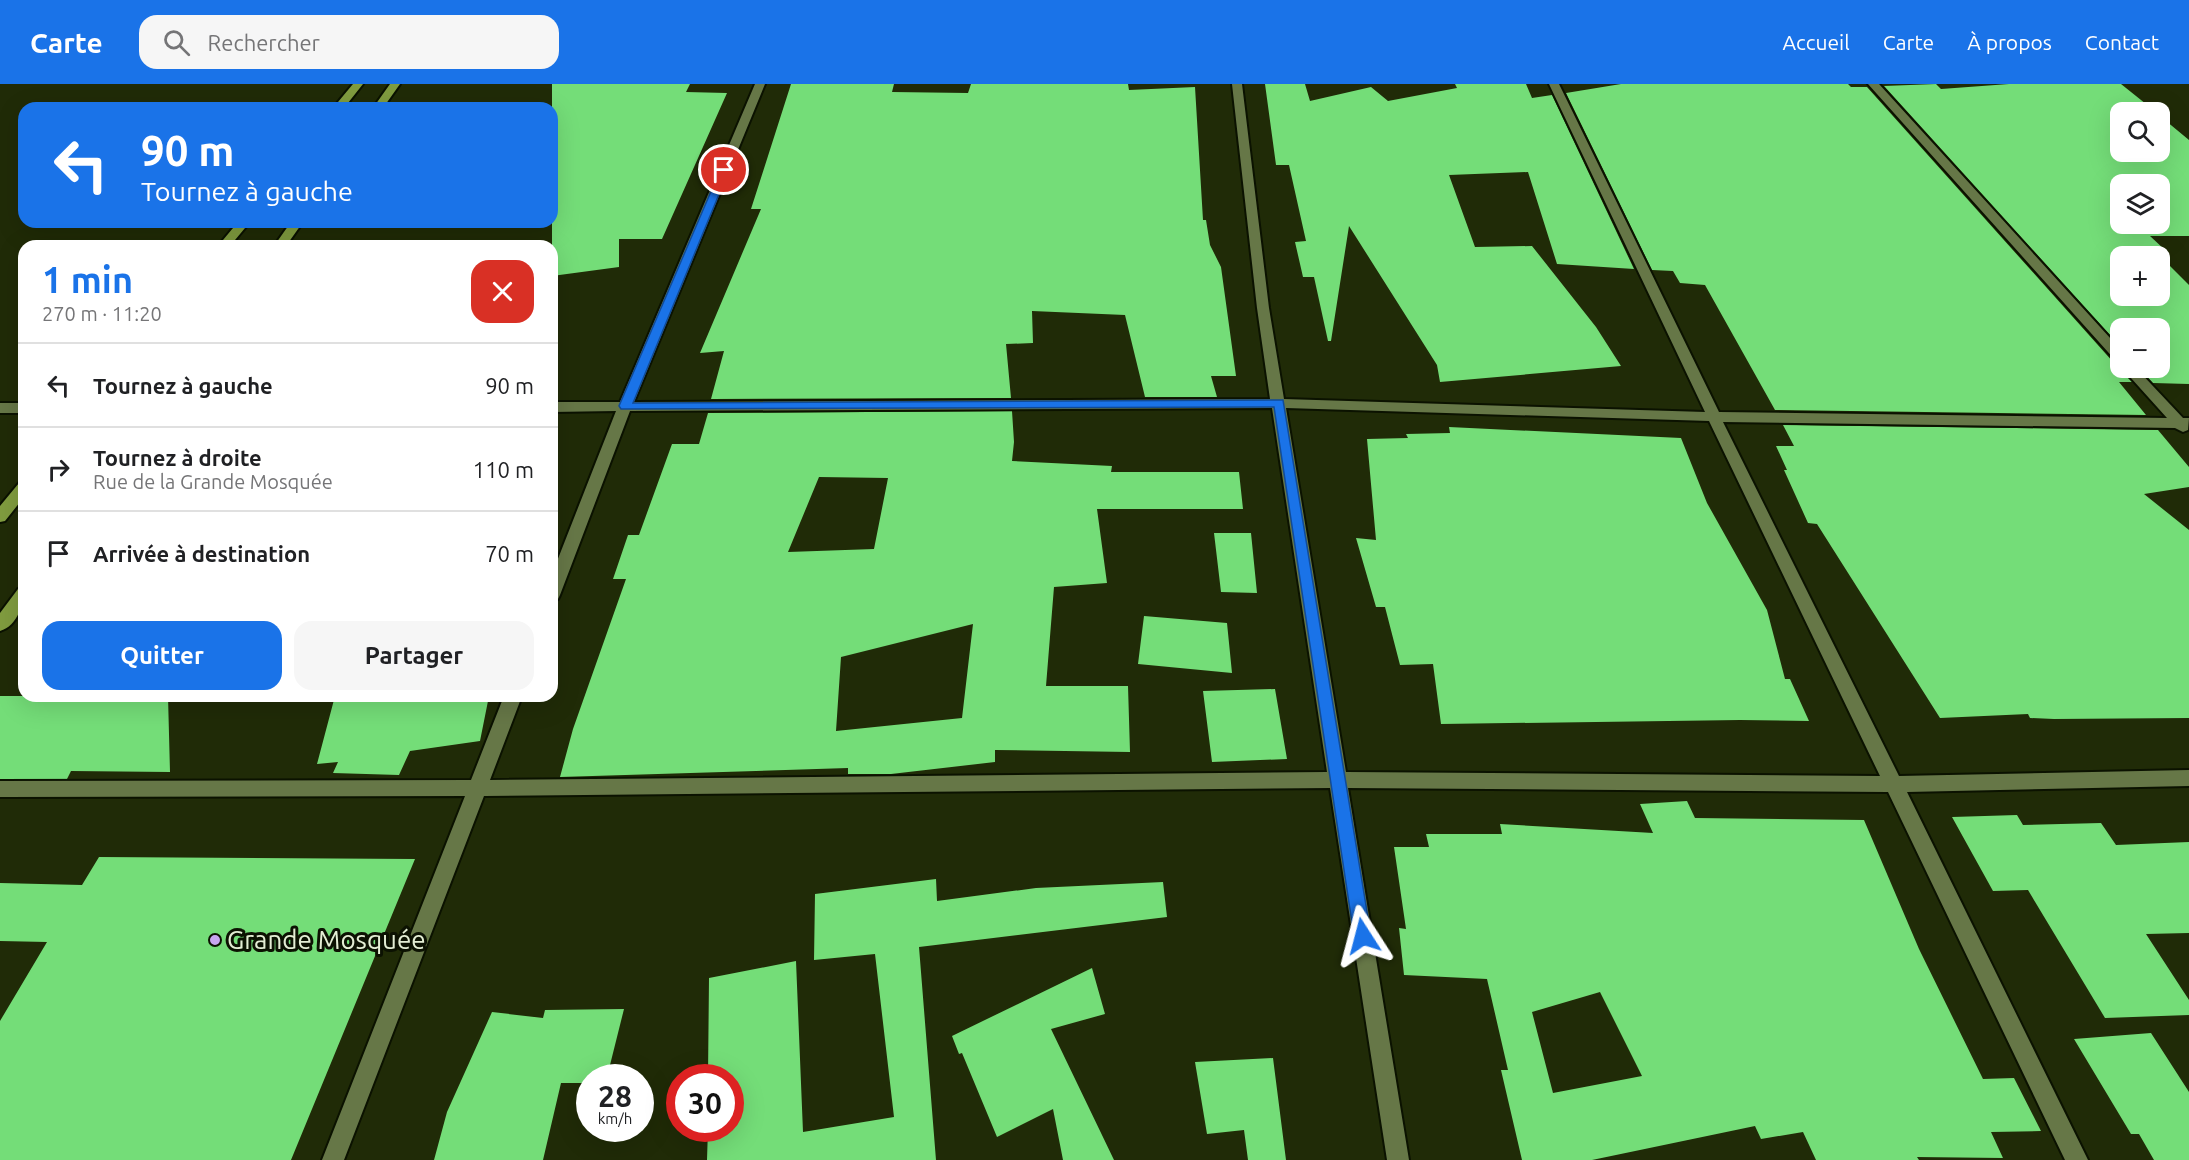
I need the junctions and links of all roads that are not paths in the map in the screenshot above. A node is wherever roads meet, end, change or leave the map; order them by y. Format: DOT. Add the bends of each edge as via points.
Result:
graph roads {
  1 [pos="358,84"];
  2 [pos="395,84"];
  3 [pos="760,84"];
  4 [pos="1237,84"];
  5 [pos="1554,84"];
  6 [pos="1873,84"];
  7 [pos="343,102"];
  8 [pos="382,102"];
  9 [pos="239,228"];
  10 [pos="229,240"];
  11 [pos="2110,346"];
  12 [pos="2139,378"];
  13 [pos="1279,403"];
  14 [pos="625,406"];
  15 [pos="558,407"];
  16 [pos="0,408"];
  17 [pos="18,408"];
  18 [pos="1714,417"];
  19 [pos="2186,427"];
  20 [pos="18,494"];
  21 [pos="0,517"];
  22 [pos="558,579"];
  23 [pos="18,601"];
  24 [pos="0,625"];
  25 [pos="511,702"];
  26 [pos="2189,778"];
  27 [pos="1338,780"];
  28 [pos="1893,784"];
  29 [pos="477,788"];
  30 [pos="0,789"];
  31 [pos="333,1160"];
  32 [pos="1398,1160"];
  33 [pos="2077,1160"];
  1 -- 7 [label="main road"];
  2 -- 8 [label="main road"];
  3 -- 14 [label="street"];
  4 -- 13 [label="street" via="1263,308"];
  5 -- 18 [label="street"];
  6 -- 11 [label="street"];
  9 -- 10 [label="main road"];
  12 -- 19 [label="street"];
  13 -- 14 [label="street"];
  13 -- 18 [label="street"];
  13 -- 27 [label="street"];
  14 -- 15 [label="street"];
  14 -- 22 [label="street"];
  16 -- 17 [label="street"];
  18 -- 19 [label="street"];
  18 -- 28 [label="street"];
  20 -- 21 [label="main road"];
  23 -- 24 [label="main road"];
  25 -- 29 [label="street"];
  26 -- 28 [label="street"];
  27 -- 28 [label="street"];
  27 -- 29 [label="street"];
  27 -- 32 [label="street"];
  28 -- 33 [label="street"];
  29 -- 30 [label="street"];
  29 -- 31 [label="street"];
}
